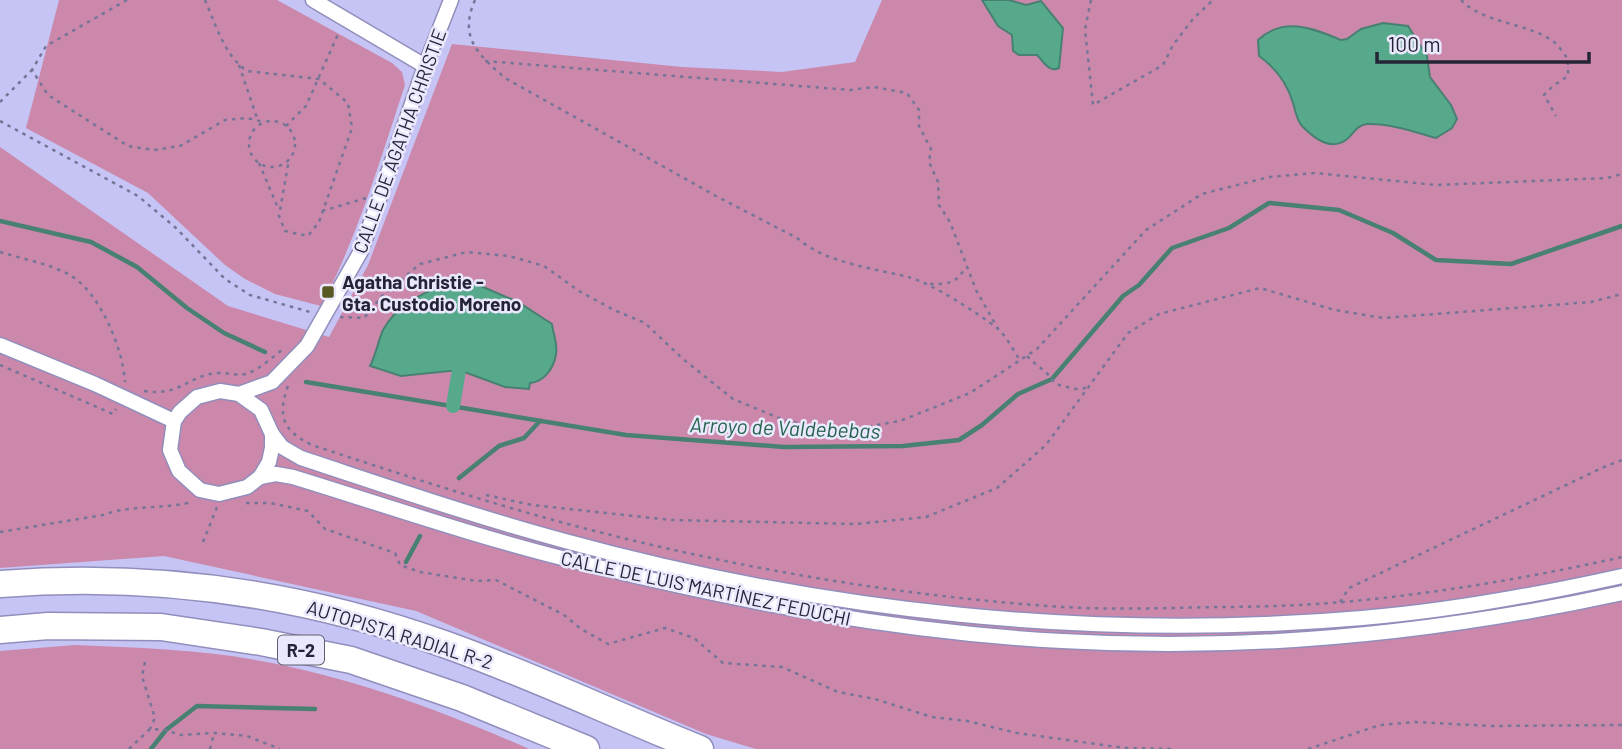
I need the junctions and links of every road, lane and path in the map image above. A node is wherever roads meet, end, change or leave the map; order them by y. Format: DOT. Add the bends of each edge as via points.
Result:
graph roads {
  1 [pos="127,0"];
  2 [pos="205,0"];
  3 [pos="313,0"];
  4 [pos="451,0"];
  5 [pos="475,0"];
  6 [pos="1091,0"];
  7 [pos="1213,0"];
  8 [pos="1461,0"];
  9 [pos="344,19"];
  10 [pos="485,61"];
  11 [pos="239,65"];
  12 [pos="425,66"];
  13 [pos="32,70"];
  14 [pos="319,79"];
  15 [pos="0,102"];
  16 [pos="1556,116"];
  17 [pos="0,121"];
  18 [pos="258,121"];
  19 [pos="264,122"];
  20 [pos="286,126"];
  21 [pos="289,159"];
  22 [pos="259,162"];
  23 [pos="1622,174"];
  24 [pos="380,193"];
  25 [pos="280,211"];
  26 [pos="322,211"];
  27 [pos="0,252"];
  28 [pos="966,266"];
  29 [pos="927,283"];
  30 [pos="1622,294"];
  31 [pos="322,316"];
  32 [pos="999,330"];
  33 [pos="0,345"];
  34 [pos="290,355"];
  35 [pos="1027,356"];
  36 [pos="1020,360"];
  37 [pos="0,365"];
  38 [pos="272,382"];
  39 [pos="289,383"];
  40 [pos="126,386"];
  41 [pos="1088,388"];
  42 [pos="141,390"];
  43 [pos="239,394"];
  44 [pos="117,405"];
  45 [pos="174,421"];
  46 [pos="270,427"];
  47 [pos="334,457"];
  48 [pos="1622,460"];
  49 [pos="260,477"];
  50 [pos="200,490"];
  51 [pos="219,494"];
  52 [pos="486,495"];
  53 [pos="458,498"];
  54 [pos="240,503"];
  55 [pos="0,532"];
  56 [pos="203,542"];
  57 [pos="1622,557"];
  58 [pos="1622,576"];
  59 [pos="0,584"];
  60 [pos="1622,593"];
  61 [pos="1340,602"];
  62 [pos="0,630"];
  63 [pos="145,662"];
  64 [pos="1622,725"];
  65 [pos="150,729"];
  66 [pos="214,733"];
  67 [pos="129,749"];
  68 [pos="210,749"];
  69 [pos="280,749"];
  70 [pos="586,749"];
  71 [pos="700,749"];
  72 [pos="1175,749"];
  73 [pos="1308,749"];
  1 -- 13 [label="path" via="46,46"];
  2 -- 11 [label="path" via="229,54"];
  3 -- 9 [label="street"];
  4 -- 12 [label="street, CALLE DE AGATHA CHRISTIE"];
  5 -- 10 [label="path" via="470,40"];
  6 -- 7 [label="path" via="1085,29 1093,105 1163,65 1193,19"];
  8 -- 16 [label="path" via="1488,17 1554,42 1568,59 1568,75 1544,95"];
  9 -- 12 [label="street"];
  9 -- 14 [label="path"];
  10 -- 28 [label="path" via="908,93 919,110 919,126 931,149 929,162 939,205"];
  10 -- 29 [label="path" via="505,78 809,248"];
  11 -- 14 [label="path" via="247,71"];
  11 -- 18 [label="path"];
  12 -- 24 [label="street, CALLE DE AGATHA CHRISTIE"];
  13 -- 15 [label="path"];
  13 -- 18 [label="path" via="48,95 128,146 154,150 180,146 225,120"];
  14 -- 20 [label="path" via="306,106"];
  14 -- 26 [label="path" via="348,103 352,128"];
  17 -- 31 [label="path" via="138,195 225,279 250,295"];
  18 -- 19 [label="path"];
  19 -- 20 [label="path"];
  19 -- 22 [label="path" via="250,138 251,153"];
  20 -- 21 [label="path" via="295,146"];
  21 -- 22 [label="path" via="276,167"];
  21 -- 25 [label="path"];
  22 -- 25 [label="path"];
  23 -- 35 [label="path" via="1436,185 1315,173 1269,177 1202,194 1146,230"];
  24 -- 26 [label="path"];
  24 -- 31 [label="street, CALLE DE AGATHA CHRISTIE" via="361,251"];
  25 -- 26 [label="path" via="285,231 308,236"];
  27 -- 40 [label="path" via="71,275 89,292 113,333"];
  28 -- 29 [label="path" via="959,278 945,284"];
  28 -- 32 [label="path"];
  29 -- 32 [label="path"];
  30 -- 41 [label="path" via="1591,302 1383,318 1335,310 1260,288 1159,314 1128,333"];
  31 -- 36 [label="path" via="364,318 420,264 467,252 509,256 544,266 579,291 645,323 733,399 784,420 837,432 900,421 970,393"];
  31 -- 38 [label="street, CALLE DE AGATHA CHRISTIE" via="307,346"];
  32 -- 36 [label="path"];
  33 -- 45 [label="street"];
  34 -- 42 [label="path" via="283,349 250,373 202,376 160,394"];
  35 -- 36 [label="path"];
  35 -- 41 [label="path" via="1047,371 1055,384"];
  37 -- 44 [label="path" via="113,414"];
  38 -- 43 [label="street, CALLE DE AGATHA CHRISTIE"];
  38 -- 46 [label="street" via="267,399"];
  39 -- 61 [label="path" via="283,417 296,438 312,445 571,525 766,569 865,586 1065,607"];
  41 -- 52 [label="path" via="1046,445 997,488 926,517 856,524 671,520 532,505"];
  43 -- 45 [label="street" via="220,391 197,397"];
  43 -- 46 [label="street" via="254,403"];
  45 -- 50 [label="street" via="170,450 178,471"];
  46 -- 49 [label="street" via="272,448"];
  46 -- 58 [label="street, CALLE DE LUIS MARTÍNEZ FEDUCHI" via="282,447 301,458 567,542 762,586 951,615 1077,625 1290,623 1464,606"];
  47 -- 53 [label="path"];
  48 -- 61 [label="path" via="1349,588"];
  49 -- 51 [label="street" via="247,487"];
  49 -- 60 [label="street, CALLE DE LUIS MARTÍNEZ FEDUCHI" via="293,477 562,558 759,603 860,621 1063,641 1266,641 1366,635 1547,610"];
  50 -- 51 [label="street"];
  50 -- 55 [label="path" via="188,503 173,507 116,510"];
  51 -- 56 [label="path"];
  54 -- 72 [label="path" via="270,503 308,512 325,529 395,553 400,565 419,572 496,580 608,644 665,628 694,638 723,663 782,667 838,692 932,717 1125,748"];
  57 -- 61 [label="path" via="1514,580"];
  59 -- 71 [label="highway, AUTOPISTA RADIAL R-2 / R-2" via="132,582 221,588 346,613 542,681"];
  62 -- 70 [label="highway, AUTOPISTA RADIAL R-2 / R-2" via="161,627 351,660 462,698"];
  63 -- 65 [label="path" via="142,676 155,718"];
  64 -- 73 [label="path" via="1415,722 1380,726"];
  65 -- 66 [label="path" via="180,735"];
  65 -- 67 [label="path"];
  66 -- 68 [label="path"];
  66 -- 69 [label="path" via="247,736"];
}
